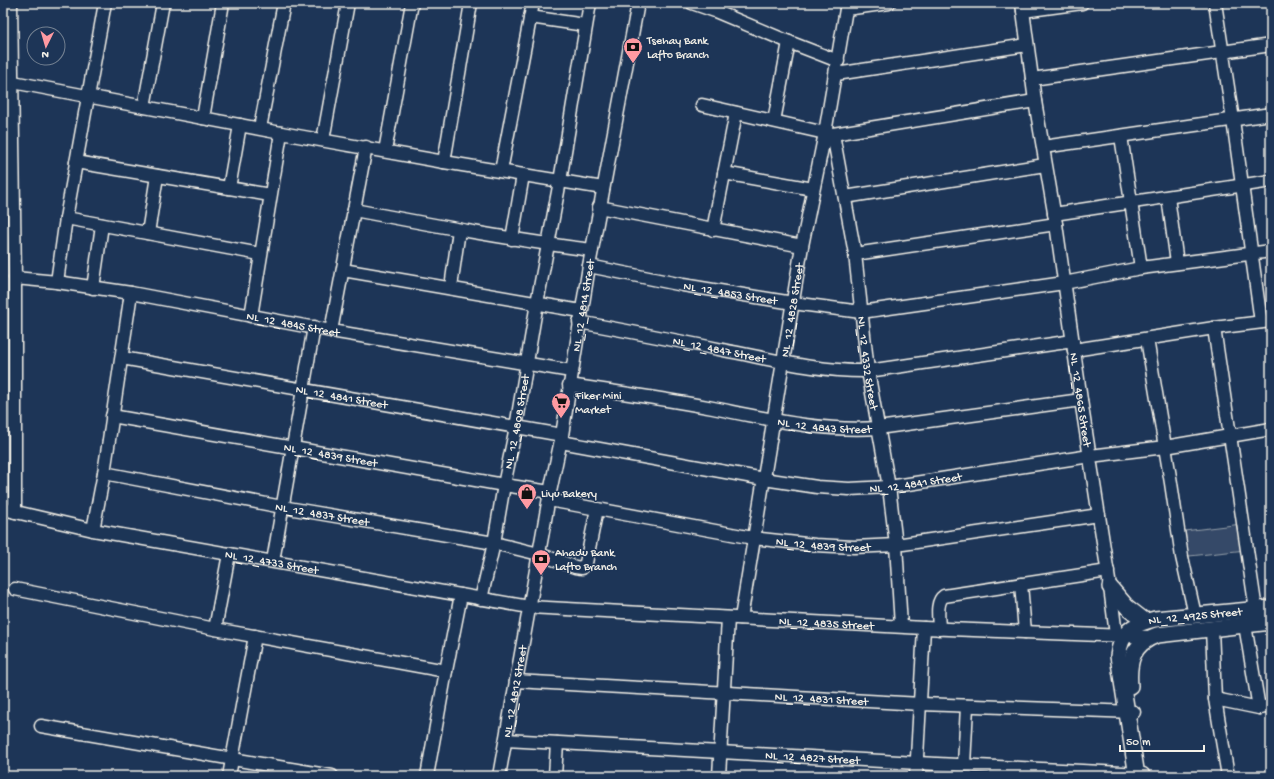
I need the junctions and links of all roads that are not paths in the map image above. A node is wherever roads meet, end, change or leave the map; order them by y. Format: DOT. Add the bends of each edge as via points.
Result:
graph roads {
  1 [pos="11,3"];
  2 [pos="105,3"];
  3 [pos="164,3"];
  4 [pos="223,3"];
  5 [pos="284,3"];
  6 [pos="348,3"];
  7 [pos="412,3"];
  8 [pos="471,3"];
  9 [pos="533,3"];
  10 [pos="590,3"];
  11 [pos="638,3"];
  12 [pos="692,3"];
  13 [pos="889,3"];
  14 [pos="1082,3"];
  15 [pos="1215,3"];
  16 [pos="846,6"];
  17 [pos="1022,7"];
  18 [pos="530,17"];
  19 [pos="585,25"];
  20 [pos="789,42"];
  21 [pos="1027,45"];
  22 [pos="1271,45"];
  23 [pos="1223,52"];
  24 [pos="838,61"];
  25 [pos="836,74"];
  26 [pos="1032,79"];
  27 [pos="13,82"];
  28 [pos="87,96"];
  29 [pos="1035,101"];
  30 [pos="702,105"];
  31 [pos="144,107"];
  32 [pos="736,112"];
  33 [pos="1271,114"];
  34 [pos="203,118"];
  35 [pos="1233,120"];
  36 [pos="774,121"];
  37 [pos="240,125"];
  38 [pos="260,128"];
  39 [pos="281,133"];
  40 [pos="829,133"];
  41 [pos="1121,136"];
  42 [pos="323,140"];
  43 [pos="366,147"];
  44 [pos="1043,147"];
  45 [pos="385,151"];
  46 [pos="76,162"];
  47 [pos="444,162"];
  48 [pos="1045,165"];
  49 [pos="501,171"];
  50 [pos="724,173"];
  51 [pos="523,175"];
  52 [pos="157,176"];
  53 [pos="560,181"];
  54 [pos="1271,181"];
  55 [pos="1241,186"];
  56 [pos="229,188"];
  57 [pos="603,188"];
  58 [pos="813,189"];
  59 [pos="270,195"];
  60 [pos="845,197"];
  61 [pos="1168,197"];
  62 [pos="1130,202"];
  63 [pos="599,207"];
  64 [pos="354,210"];
  65 [pos="66,218"];
  66 [pos="1054,219"];
  67 [pos="102,225"];
  68 [pos="459,230"];
  69 [pos="713,230"];
  70 [pos="148,233"];
  71 [pos="512,239"];
  72 [pos="548,245"];
  73 [pos="802,246"];
  74 [pos="592,250"];
  75 [pos="1271,251"];
  76 [pos="260,254"];
  77 [pos="855,254"];
  78 [pos="1251,254"];
  79 [pos="1177,263"];
  80 [pos="589,266"];
  81 [pos="1141,268"];
  82 [pos="343,270"];
  83 [pos="15,278"];
  84 [pos="57,282"];
  85 [pos="1064,283"];
  86 [pos="451,287"];
  87 [pos="93,288"];
  88 [pos="130,293"];
  89 [pos="793,303"];
  90 [pos="537,304"];
  91 [pos="861,312"];
  92 [pos="251,316"];
  93 [pos="580,316"];
  94 [pos="1266,321"];
  95 [pos="314,327"];
  96 [pos="1214,328"];
  97 [pos="331,331"];
  98 [pos="1147,339"];
  99 [pos="1074,346"];
  100 [pos="122,358"];
  101 [pos="782,362"];
  102 [pos="528,364"];
  103 [pos="571,371"];
  104 [pos="868,371"];
  105 [pos="569,385"];
  106 [pos="303,390"];
  107 [pos="1081,400"];
  108 [pos="112,416"];
  109 [pos="773,420"];
  110 [pos="516,427"];
  111 [pos="878,428"];
  112 [pos="1271,429"];
  113 [pos="1231,436"];
  114 [pos="561,438"];
  115 [pos="1165,447"];
  116 [pos="292,448"];
  117 [pos="1090,456"];
  118 [pos="104,474"];
  119 [pos="764,479"];
  120 [pos="504,486"];
  121 [pos="889,487"];
  122 [pos="549,496"];
  123 [pos="282,507"];
  124 [pos="3,509"];
  125 [pos="597,509"];
  126 [pos="15,512"];
  127 [pos="1099,515"];
  128 [pos="93,530"];
  129 [pos="753,538"];
  130 [pos="494,543"];
  131 [pos="896,545"];
  132 [pos="229,554"];
  133 [pos="539,554"];
  134 [pos="273,561"];
  135 [pos="1108,571"];
  136 [pos="1021,584"];
  137 [pos="1110,587"];
  138 [pos="15,588"];
  139 [pos="462,595"];
  140 [pos="481,599"];
  141 [pos="529,607"];
  142 [pos="1271,608"];
  143 [pos="1256,610"];
  144 [pos="1195,615"];
  145 [pos="728,618"];
  146 [pos="741,618"];
  147 [pos="1145,621"];
  148 [pos="1271,622"];
  149 [pos="901,626"];
  150 [pos="1245,626"];
  151 [pos="924,628"];
  152 [pos="215,629"];
  153 [pos="939,629"];
  154 [pos="1212,629"];
  155 [pos="1025,632"];
  156 [pos="1120,635"];
  157 [pos="255,636"];
  158 [pos="1151,637"];
  159 [pos="446,671"];
  160 [pos="516,681"];
  161 [pos="724,694"];
  162 [pos="1215,699"];
  163 [pos="921,704"];
  164 [pos="967,706"];
  165 [pos="1271,706"];
  166 [pos="1259,708"];
  167 [pos="1131,712"];
  168 [pos="41,726"];
  169 [pos="506,740"];
  170 [pos="557,743"];
  171 [pos="721,752"];
  172 [pos="232,759"];
  173 [pos="917,763"];
  174 [pos="964,765"];
  175 [pos="1140,775"];
  176 [pos="230,776"];
  177 [pos="332,776"];
  178 [pos="427,776"];
  179 [pos="499,776"];
  180 [pos="555,776"];
  181 [pos="719,776"];
  182 [pos="916,776"];
  183 [pos="1228,776"];
  1 -- 27 [label="street"];
  2 -- 28 [label="street"];
  3 -- 31 [label="street"];
  4 -- 34 [label="street"];
  5 -- 38 [label="street"];
  6 -- 42 [label="street"];
  7 -- 45 [label="street"];
  8 -- 47 [label="street"];
  9 -- 18 [label="street"];
  10 -- 19 [label="street"];
  11 -- 57 [label="street, NL_12_4814 Street"];
  12 -- 20 [label="street" via="715,10"];
  13 -- 16 [label="street"];
  14 -- 17 [label="street"];
  15 -- 23 [label="street"];
  16 -- 24 [label="street, NL_12_4828 Street"];
  17 -- 21 [label="street, NL_12_4865 Street"];
  18 -- 19 [label="street"];
  18 -- 49 [label="street"];
  19 -- 53 [label="street"];
  20 -- 24 [label="street"];
  20 -- 36 [label="street"];
  21 -- 25 [label="street"];
  21 -- 26 [label="street, NL_12_4865 Street"];
  22 -- 23 [label="street"];
  23 -- 26 [label="street"];
  23 -- 35 [label="street"];
  24 -- 25 [label="street, NL_12_4828 Street"];
  25 -- 40 [label="street, NL_12_4828 Street"];
  26 -- 29 [label="street, NL_12_4865 Street"];
  27 -- 28 [label="street"];
  27 -- 83 [label="street"];
  28 -- 31 [label="street"];
  28 -- 46 [label="street"];
  29 -- 40 [label="street"];
  29 -- 44 [label="street, NL_12_4865 Street"];
  30 -- 32 [label="street"];
  31 -- 34 [label="street"];
  32 -- 36 [label="street"];
  32 -- 50 [label="street"];
  33 -- 35 [label="street"];
  34 -- 37 [label="street"];
  35 -- 41 [label="street"];
  35 -- 55 [label="street"];
  36 -- 40 [label="street"];
  37 -- 38 [label="street"];
  37 -- 56 [label="street"];
  38 -- 39 [label="street"];
  39 -- 42 [label="street"];
  39 -- 59 [label="street"];
  40 -- 58 [label="street, NL_12_4828 Street"];
  40 -- 60 [label="street, NL_12_4332 Street"];
  41 -- 44 [label="street"];
  41 -- 62 [label="street"];
  42 -- 43 [label="street"];
  43 -- 45 [label="street"];
  43 -- 64 [label="street"];
  44 -- 48 [label="street, NL_12_4865 Street"];
  45 -- 47 [label="street"];
  46 -- 52 [label="street"];
  46 -- 65 [label="street"];
  47 -- 49 [label="street"];
  48 -- 60 [label="street"];
  48 -- 66 [label="street, NL_12_4865 Street"];
  49 -- 51 [label="street"];
  50 -- 58 [label="street"];
  50 -- 69 [label="street"];
  51 -- 53 [label="street"];
  51 -- 71 [label="street"];
  52 -- 56 [label="street"];
  52 -- 70 [label="street"];
  53 -- 57 [label="street"];
  53 -- 72 [label="street, NL_12_4808 Street"];
  54 -- 55 [label="street"];
  55 -- 61 [label="street"];
  55 -- 78 [label="street"];
  56 -- 59 [label="street"];
  57 -- 63 [label="street, NL_12_4814 Street"];
  58 -- 73 [label="street, NL_12_4828 Street"];
  59 -- 76 [label="street"];
  60 -- 77 [label="street, NL_12_4332 Street"];
  61 -- 62 [label="street"];
  61 -- 79 [label="street"];
  62 -- 66 [label="street"];
  62 -- 81 [label="street"];
  63 -- 69 [label="street"];
  63 -- 74 [label="street, NL_12_4814 Street"];
  64 -- 68 [label="street"];
  64 -- 82 [label="street"];
  65 -- 67 [label="street"];
  65 -- 84 [label="street"];
  66 -- 77 [label="street"];
  66 -- 85 [label="street, NL_12_4865 Street"];
  67 -- 70 [label="street"];
  67 -- 87 [label="street"];
  68 -- 71 [label="street"];
  68 -- 86 [label="street"];
  69 -- 73 [label="street"];
  70 -- 76 [label="street"];
  71 -- 72 [label="street"];
  72 -- 74 [label="street"];
  72 -- 90 [label="street, NL_12_4808 Street"];
  73 -- 89 [label="street, NL_12_4828 Street"];
  74 -- 80 [label="street, NL_12_4814 Street"];
  75 -- 78 [label="street, NL_12_4853 Street"];
  76 -- 92 [label="street"];
  77 -- 91 [label="street, NL_12_4332 Street"];
  78 -- 79 [label="street, NL_12_4853 Street"];
  78 -- 94 [label="street"];
  79 -- 81 [label="street, NL_12_4853 Street"];
  80 -- 89 [label="street, NL_12_4853 Street"];
  80 -- 93 [label="street, NL_12_4814 Street"];
  81 -- 85 [label="street, NL_12_4853 Street"];
  82 -- 86 [label="street, NL_12_4847 Street"];
  82 -- 97 [label="street"];
  83 -- 84 [label="street, NL_12_4845 Street"];
  83 -- 126 [label="street"];
  84 -- 87 [label="street, NL_12_4845 Street"];
  85 -- 91 [label="street, NL_12_4853 Street"];
  85 -- 99 [label="street, NL_12_4865 Street"];
  86 -- 90 [label="street, NL_12_4847 Street"];
  87 -- 88 [label="street, NL_12_4845 Street"];
  88 -- 92 [label="street, NL_12_4845 Street"];
  88 -- 100 [label="street"];
  89 -- 91 [label="street, NL_12_4853 Street"];
  89 -- 101 [label="street, NL_12_4828 Street"];
  90 -- 93 [label="street, NL_12_4847 Street"];
  90 -- 102 [label="street, NL_12_4808 Street"];
  91 -- 104 [label="street, NL_12_4332 Street"];
  92 -- 95 [label="street, NL_12_4845 Street"];
  93 -- 101 [label="street, NL_12_4847 Street"];
  93 -- 103 [label="street, NL_12_4814 Street"];
  94 -- 96 [label="street, NL_12_4847 Street"];
  95 -- 97 [label="street, NL_12_4845 Street"];
  95 -- 106 [label="street"];
  96 -- 98 [label="street, NL_12_4847 Street"];
  96 -- 113 [label="street"];
  97 -- 102 [label="street, NL_12_4845 Street"];
  98 -- 99 [label="street, NL_12_4847 Street"];
  98 -- 115 [label="street"];
  99 -- 104 [label="street, NL_12_4847 Street"];
  99 -- 107 [label="street, NL_12_4865 Street"];
  100 -- 106 [label="street, NL_12_4841 Street"];
  100 -- 108 [label="street"];
  101 -- 104 [label="street, NL_12_4847 Street" via="832,370"];
  101 -- 109 [label="street, NL_12_4828 Street"];
  102 -- 103 [label="street, NL_12_4845 Street"];
  102 -- 110 [label="street, NL_12_4808 Street"];
  103 -- 105 [label="street, NL_12_4814 Street"];
  104 -- 111 [label="street, NL_12_4332 Street"];
  105 -- 109 [label="street, NL_12_4843 Street" via="665,399"];
  105 -- 114 [label="street, NL_12_4814 Street"];
  106 -- 110 [label="street, NL_12_4841 Street"];
  106 -- 116 [label="street"];
  107 -- 111 [label="street, NL_12_4843 Street"];
  107 -- 117 [label="street, NL_12_4865 Street"];
  108 -- 116 [label="street, NL_12_4839 Street"];
  108 -- 118 [label="street"];
  109 -- 111 [label="street, NL_12_4843 Street" via="832,429"];
  109 -- 119 [label="street, NL_12_4828 Street"];
  110 -- 114 [label="street, NL_12_4841 Street"];
  110 -- 120 [label="street, NL_12_4808 Street"];
  111 -- 121 [label="street, NL_12_4332 Street"];
  112 -- 113 [label="street, NL_12_4841 Street"];
  113 -- 115 [label="street, NL_12_4841 Street"];
  113 -- 143 [label="street"];
  114 -- 119 [label="street, NL_12_4841 Street"];
  114 -- 122 [label="street, NL_12_4814 Street"];
  115 -- 117 [label="street, NL_12_4841 Street"];
  115 -- 144 [label="street" via="1182,557"];
  116 -- 120 [label="street, NL_12_4839 Street"];
  116 -- 123 [label="street"];
  117 -- 121 [label="street, NL_12_4841 Street"];
  117 -- 127 [label="street, NL_12_4865 Street"];
  118 -- 123 [label="street, NL_12_4837 Street"];
  118 -- 128 [label="street"];
  119 -- 121 [label="street, NL_12_4841 Street" via="817,487"];
  119 -- 129 [label="street, NL_12_4828 Street"];
  120 -- 122 [label="street, NL_12_4839 Street"];
  120 -- 130 [label="street, NL_12_4808 Street"];
  121 -- 131 [label="street, NL_12_4332 Street"];
  122 -- 125 [label="street, NL_12_4839 Street"];
  122 -- 133 [label="street, NL_12_4814 Street"];
  123 -- 130 [label="street, NL_12_4837 Street"];
  123 -- 134 [label="street"];
  124 -- 126 [label="street, NL_12_4733 Street"];
  125 -- 129 [label="street, NL_12_4839 Street"];
  125 -- 133 [label="street, NL_12_4837 Street" via="586,563 582,568"];
  126 -- 128 [label="street, NL_12_4733 Street"];
  127 -- 131 [label="street, NL_12_4839 Street"];
  127 -- 135 [label="street, NL_12_4865 Street"];
  128 -- 132 [label="street, NL_12_4733 Street"];
  129 -- 131 [label="street, NL_12_4839 Street" via="854,547"];
  129 -- 146 [label="street, NL_12_4828 Street"];
  130 -- 133 [label="street, NL_12_4837 Street"];
  130 -- 140 [label="street, NL_12_4808 Street"];
  131 -- 149 [label="street, NL_12_4332 Street"];
  132 -- 134 [label="street, NL_12_4733 Street"];
  132 -- 152 [label="street"];
  133 -- 141 [label="street, NL_12_4814 Street"];
  134 -- 139 [label="street, NL_12_4733 Street"];
  135 -- 136 [label="street"];
  135 -- 137 [label="street, NL_12_4865 Street"];
  136 -- 153 [label="street" via="944,596 939,603"];
  136 -- 155 [label="street"];
  137 -- 147 [label="main road" via="1127,607"];
  137 -- 156 [label="street, NL_12_4865 Street"];
  138 -- 152 [label="street"];
  139 -- 140 [label="street, NL_12_4733 Street"];
  139 -- 159 [label="street"];
  140 -- 141 [label="street, NL_12_4733 Street"];
  141 -- 145 [label="street, NL_12_4835 Street"];
  141 -- 160 [label="street, NL_12_4812 Street"];
  142 -- 143 [label="main road, NL_12_4925 Street"];
  143 -- 144 [label="main road, NL_12_4925 Street"];
  144 -- 147 [label="main road, NL_12_4925 Street"];
  145 -- 146 [label="street, NL_12_4835 Street"];
  145 -- 161 [label="street"];
  146 -- 149 [label="street, NL_12_4835 Street"];
  147 -- 156 [label="main road, NL_12_4925 Street"];
  148 -- 150 [label="main road, NL_12_4925 Street"];
  149 -- 151 [label="street, NL_12_4835 Street"];
  150 -- 154 [label="main road, NL_12_4925 Street"];
  150 -- 166 [label="street"];
  151 -- 153 [label="street, NL_12_4835 Street"];
  151 -- 163 [label="street"];
  152 -- 157 [label="street"];
  153 -- 155 [label="street, NL_12_4835 Street"];
  154 -- 158 [label="main road, NL_12_4925 Street"];
  154 -- 162 [label="street"];
  155 -- 156 [label="street, NL_12_4835 Street"];
  156 -- 158 [label="street, NL_12_4835 Street"];
  156 -- 167 [label="main road" via="1118,656"];
  157 -- 159 [label="street"];
  157 -- 172 [label="street"];
  158 -- 167 [label="main road" via="1139,646 1131,662"];
  159 -- 178 [label="street"];
  160 -- 161 [label="street, NL_12_4831 Street"];
  160 -- 169 [label="street, NL_12_4812 Street"];
  161 -- 163 [label="street, NL_12_4831 Street"];
  161 -- 171 [label="street"];
  162 -- 166 [label="street"];
  162 -- 183 [label="street"];
  163 -- 164 [label="street, NL_12_4831 Street"];
  163 -- 173 [label="street"];
  164 -- 167 [label="street, NL_12_4831 Street"];
  164 -- 174 [label="street"];
  165 -- 166 [label="street"];
  167 -- 175 [label="main road"];
  168 -- 172 [label="street"];
  169 -- 170 [label="street, NL_12_4827 Street"];
  169 -- 179 [label="street, NL_12_4812 Street"];
  170 -- 171 [label="street, NL_12_4827 Street"];
  170 -- 180 [label="street"];
  171 -- 173 [label="street, NL_12_4827 Street"];
  171 -- 181 [label="street"];
  172 -- 176 [label="street"];
  172 -- 177 [label="street"];
  173 -- 174 [label="street, NL_12_4827 Street"];
  173 -- 182 [label="street"];
  174 -- 175 [label="street, NL_12_4827 Street"];
}
